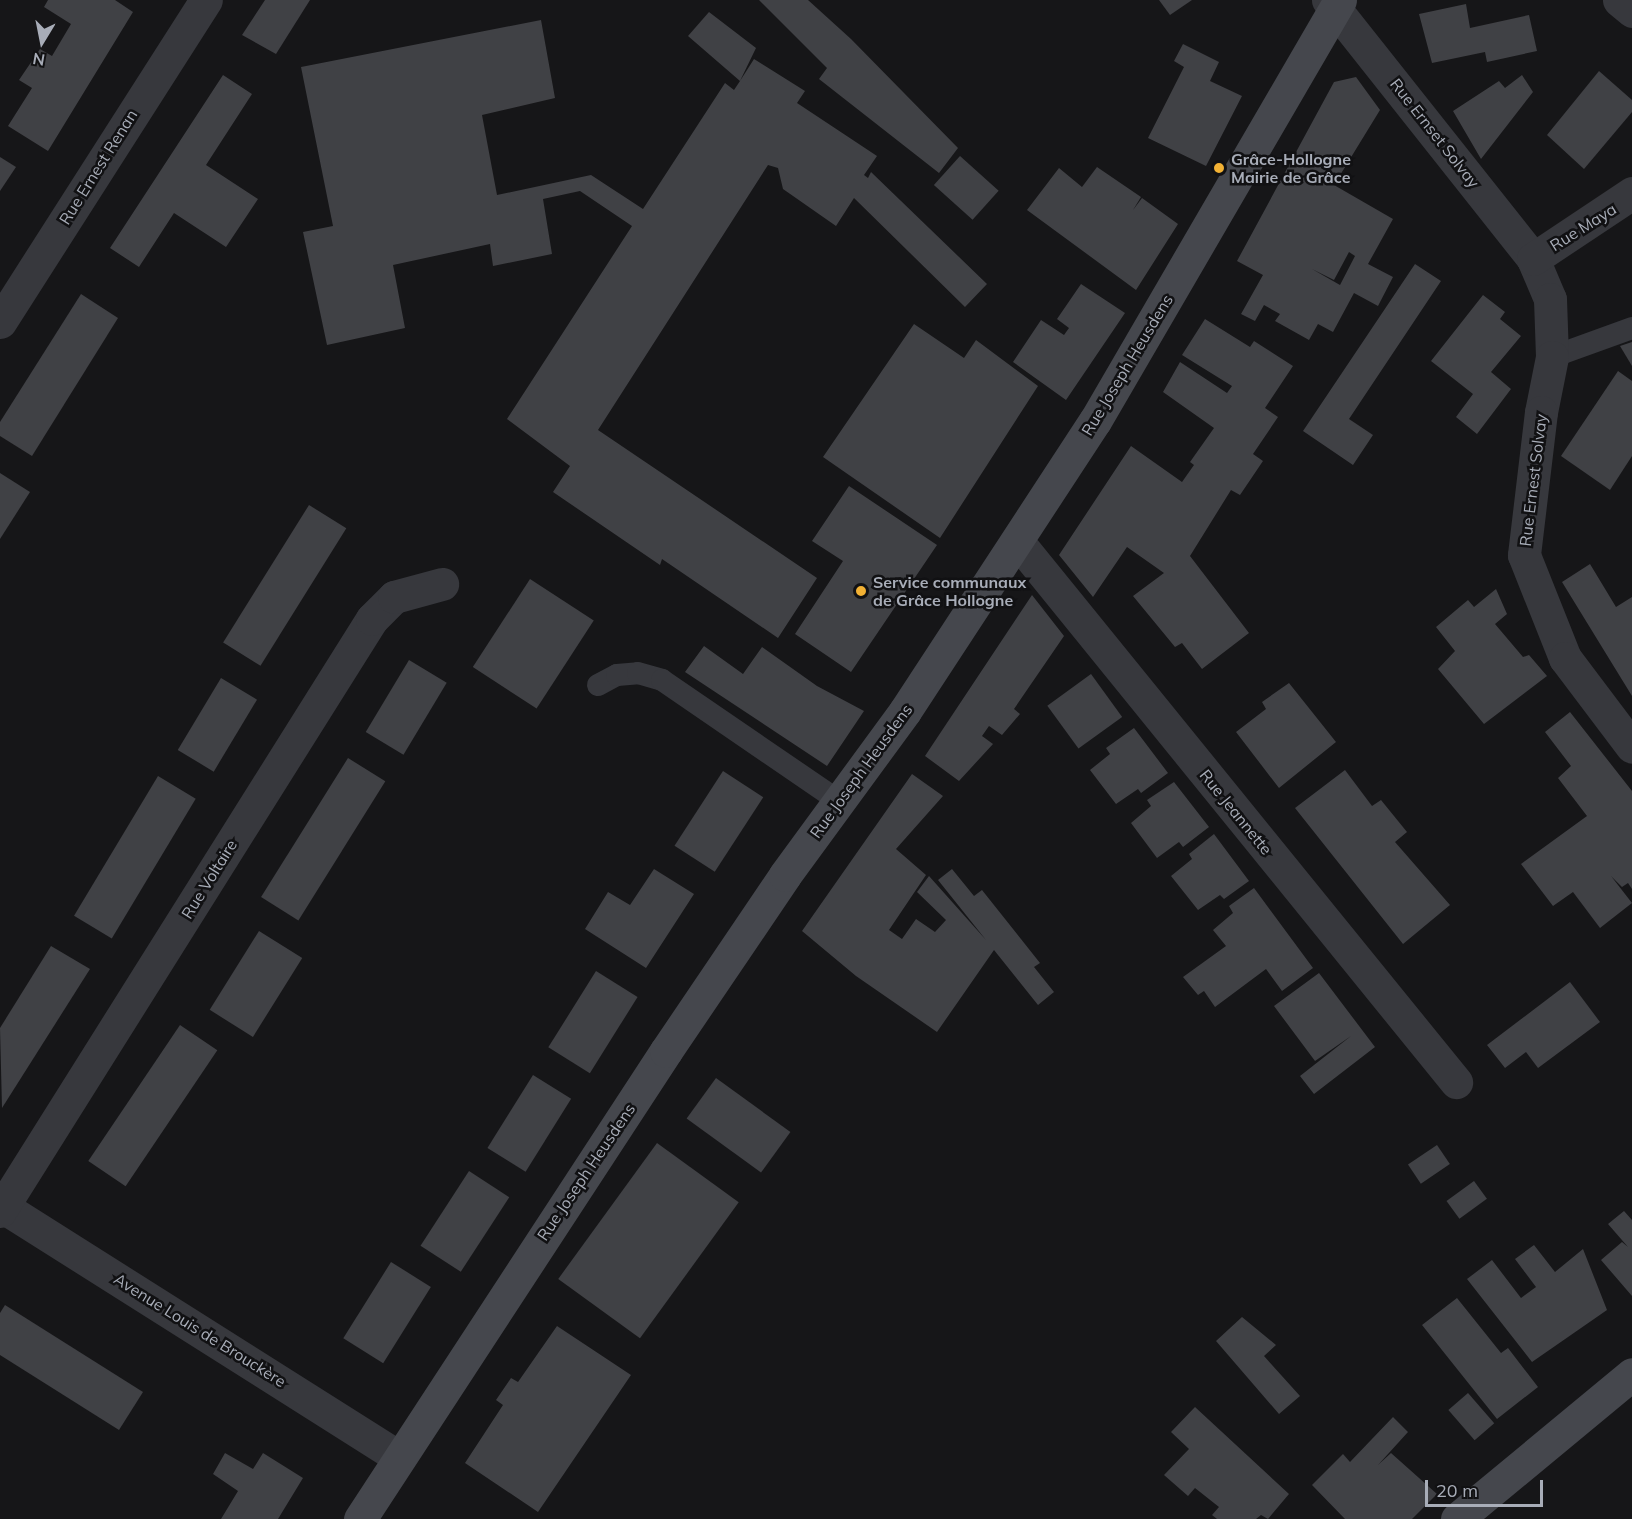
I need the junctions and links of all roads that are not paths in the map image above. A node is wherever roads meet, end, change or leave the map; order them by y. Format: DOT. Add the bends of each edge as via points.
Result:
graph roads {
  1 [pos="1619,0"];
  2 [pos="1335,2"];
  3 [pos="198,4"];
  4 [pos="1632,11"];
  5 [pos="1632,193"];
  6 [pos="1533,259"];
  7 [pos="0,322"];
  8 [pos="1632,328"];
  9 [pos="1552,357"];
  10 [pos="1017,541"];
  11 [pos="442,584"];
  12 [pos="598,686"];
  13 [pos="1632,747"];
  14 [pos="839,801"];
  15 [pos="1456,1082"];
  16 [pos="1,1208"];
  17 [pos="1632,1374"];
  18 [pos="399,1457"];
  19 [pos="360,1519"];
  20 [pos="1457,1519"];
  1 -- 4 [label="street"];
  2 -- 6 [label="street, Rue Ernset Solvay"];
  2 -- 10 [label="street, Rue Joseph Heusdens" via="1095,421"];
  3 -- 7 [label="street, Rue Ernest Renan"];
  5 -- 6 [label="street, Rue Maya"];
  6 -- 9 [label="street, Rue Ernest Solvay" via="1550,299"];
  8 -- 9 [label="lane"];
  9 -- 13 [label="street, Rue Ernest Solvay" via="1541,412 1524,555 1565,658"];
  10 -- 14 [label="street, Rue Joseph Heusdens" via="905,711"];
  10 -- 15 [label="street, Rue Jeannette"];
  11 -- 16 [label="street, Rue Voltaire" via="394,597 372,619"];
  12 -- 14 [label="lane" via="617,675 638,673 662,680"];
  14 -- 18 [label="street, Rue Joseph Heusdens" via="693,1012"];
  16 -- 18 [label="street, Avenue Louis de Brouckère"];
  17 -- 20 [label="street"];
  18 -- 19 [label="street, Rue Joseph Heusdens"];
}
